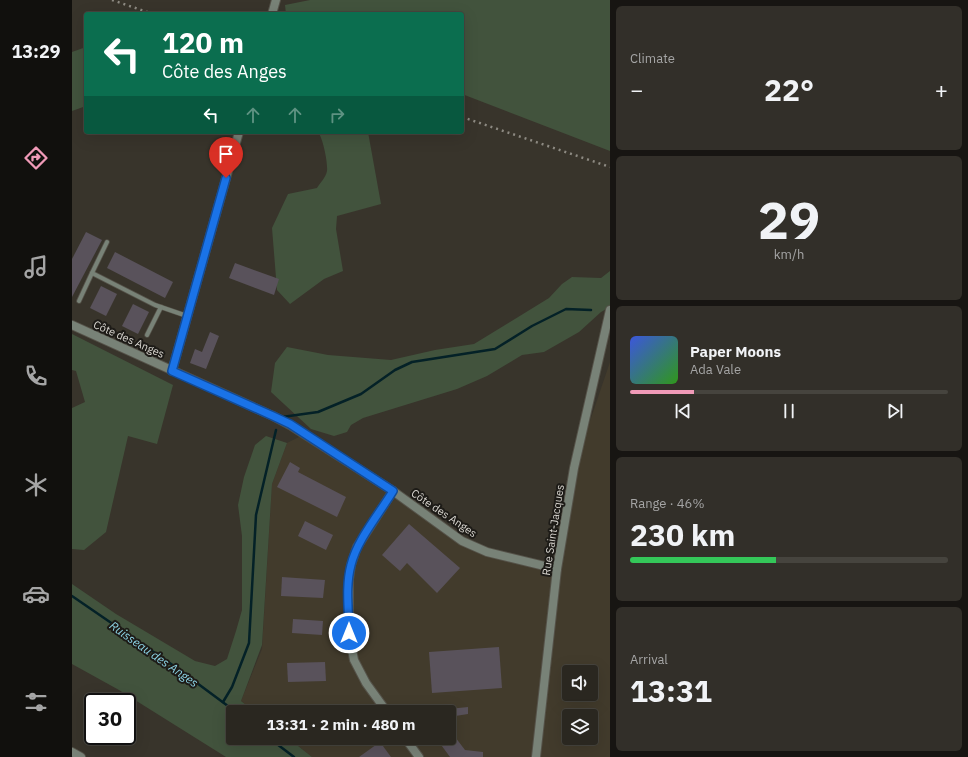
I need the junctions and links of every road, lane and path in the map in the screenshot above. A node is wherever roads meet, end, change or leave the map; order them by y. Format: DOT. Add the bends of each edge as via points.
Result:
graph roads {
  1 [pos="276,0"];
  2 [pos="273,12"];
  3 [pos="238,134"];
  4 [pos="107,242"];
  5 [pos="92,273"];
  6 [pos="78,301"];
  7 [pos="161,307"];
  8 [pos="610,310"];
  9 [pos="188,316"];
  10 [pos="72,325"];
  11 [pos="147,334"];
  12 [pos="172,371"];
  13 [pos="393,491"];
  14 [pos="557,569"];
  15 [pos="382,705"];
  16 [pos="410,745"];
  17 [pos="72,752"];
  18 [pos="81,757"];
  19 [pos="419,757"];
  20 [pos="536,757"];
  1 -- 2 [label="street"];
  3 -- 9 [label="street"];
  4 -- 5 [label="lane"];
  5 -- 6 [label="lane"];
  5 -- 7 [label="lane"];
  7 -- 9 [label="lane"];
  7 -- 11 [label="lane"];
  8 -- 14 [label="street, Rue Saint-Jacques" via="574,468"];
  9 -- 12 [label="street"];
  10 -- 12 [label="street, Côte des Anges"];
  12 -- 13 [label="street, Côte des Anges" via="290,424"];
  13 -- 14 [label="street, Côte des Anges" via="462,541 487,552"];
  13 -- 15 [label="street" via="357,548 348,579 349,633 354,660"];
  14 -- 20 [label="street, Rue Saint-Jacques"];
  16 -- 19 [label="street"];
  17 -- 18 [label="street"];
}
